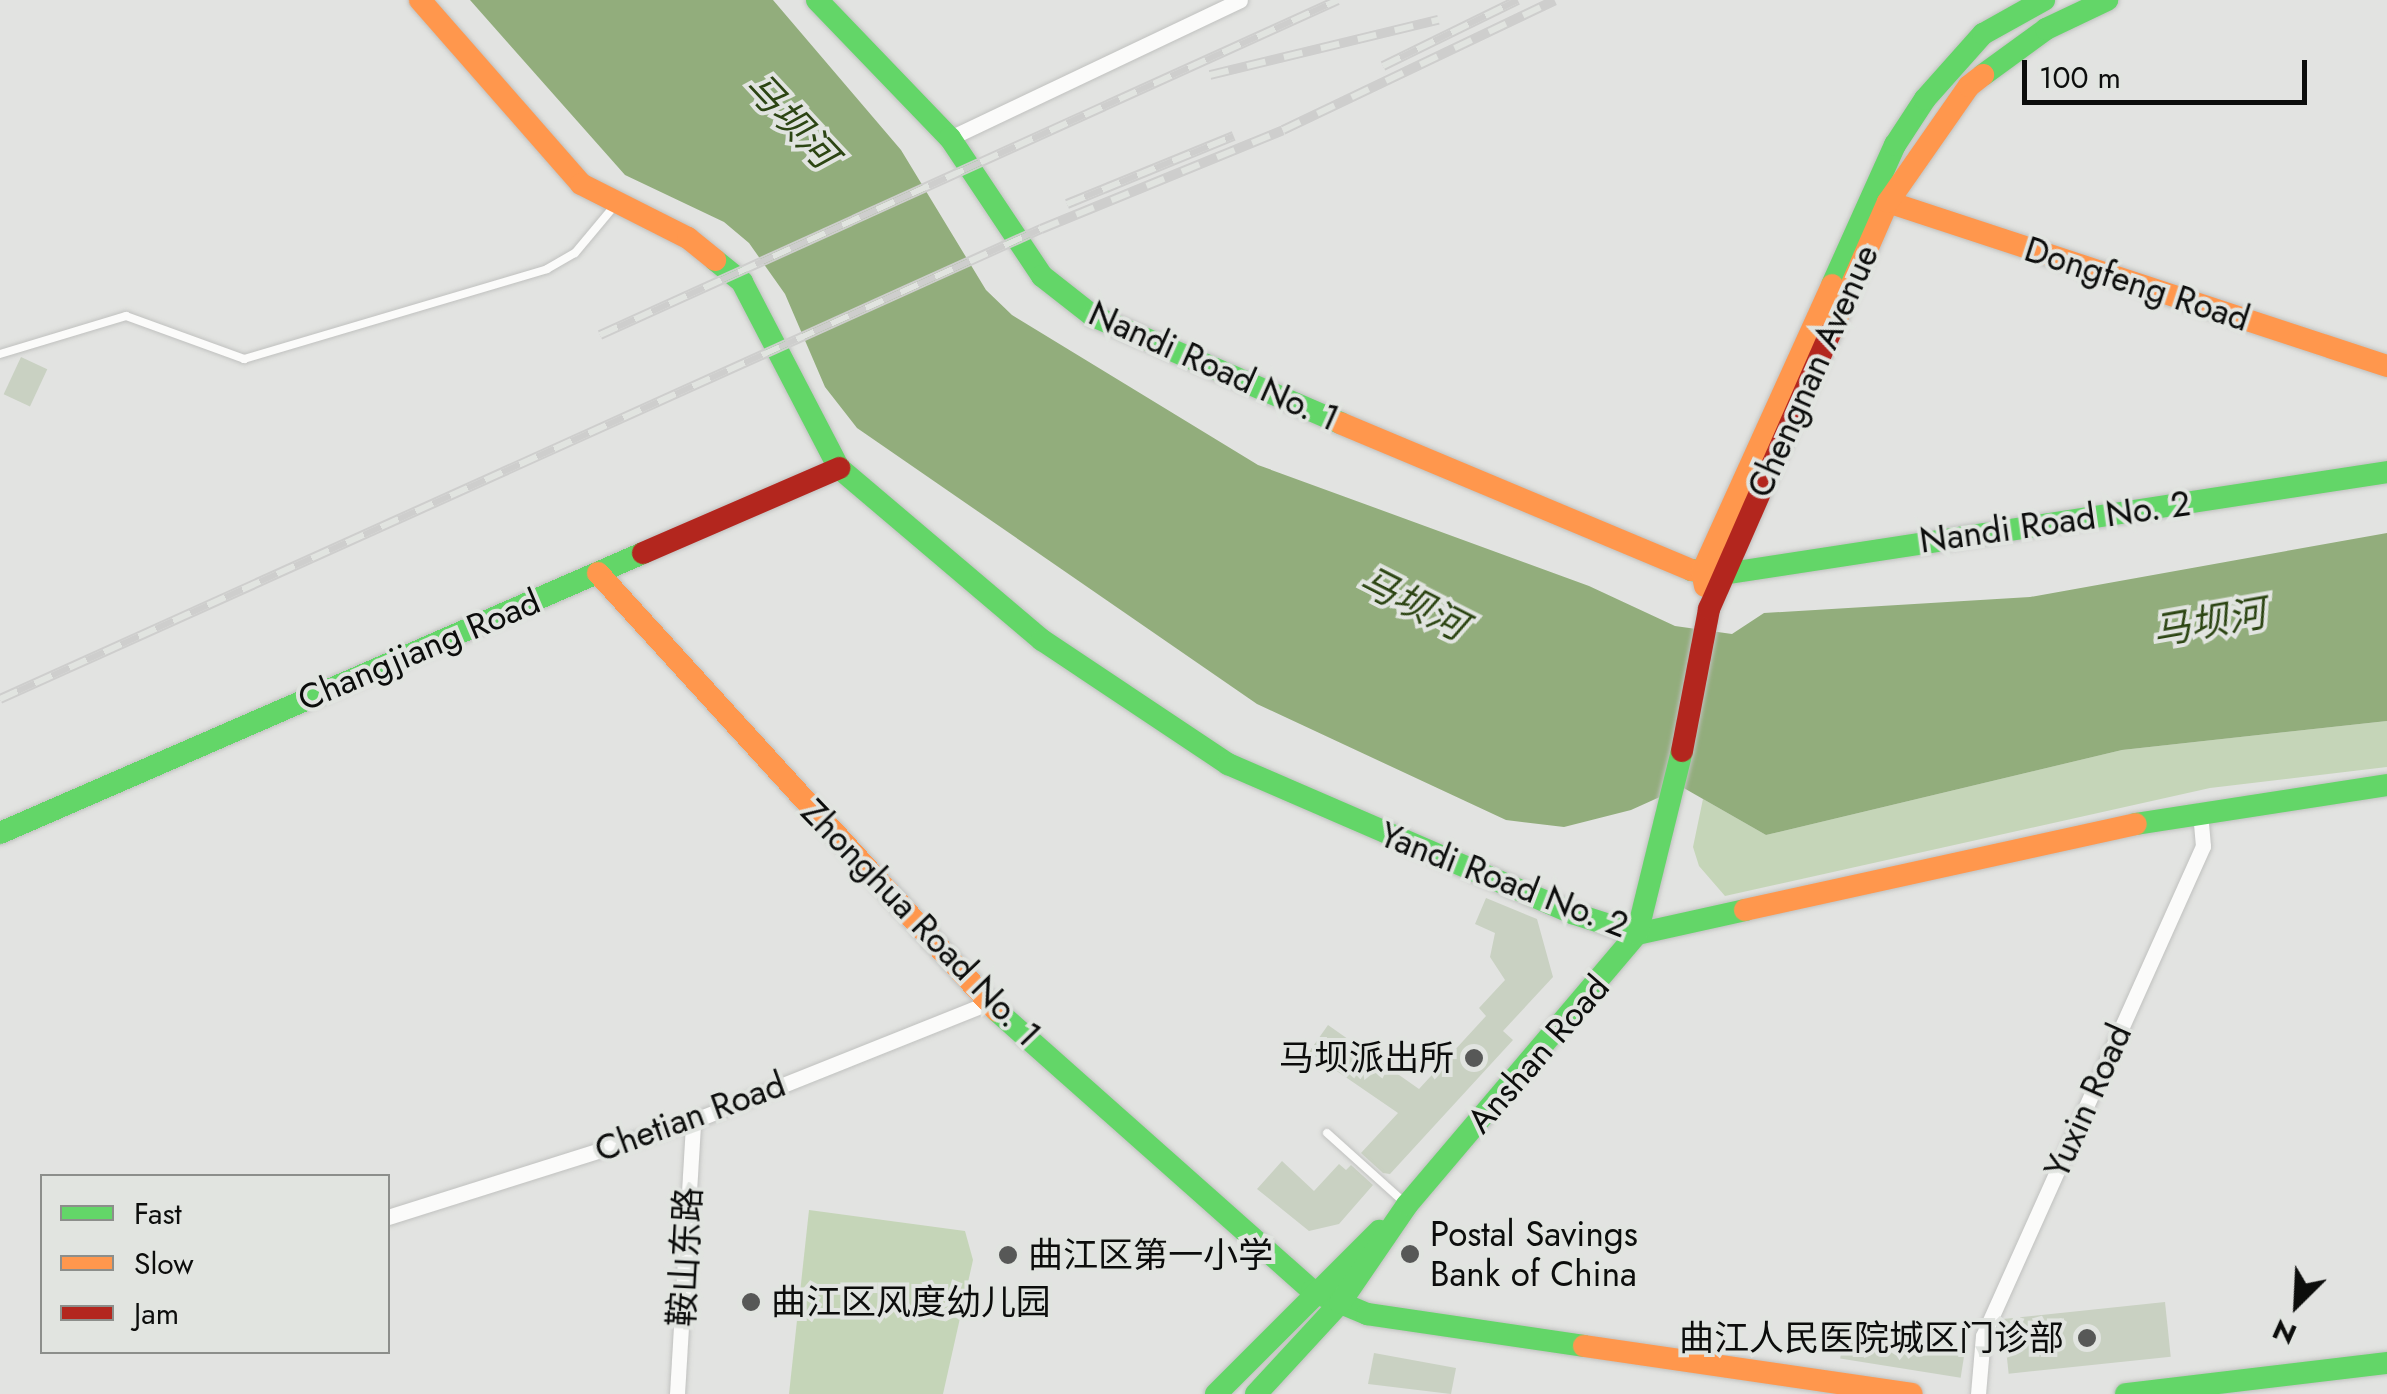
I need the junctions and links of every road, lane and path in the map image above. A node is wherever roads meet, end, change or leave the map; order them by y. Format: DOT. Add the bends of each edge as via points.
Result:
graph roads {
  1 [pos="420,0"];
  2 [pos="818,0"];
  3 [pos="1240,0"];
  4 [pos="2044,0"];
  5 [pos="2107,0"];
  6 [pos="950,138"];
  7 [pos="1888,202"];
  8 [pos="616,204"];
  9 [pos="0,354"];
  10 [pos="2387,366"];
  11 [pos="839,468"];
  12 [pos="2387,472"];
  13 [pos="598,573"];
  14 [pos="1713,573"];
  15 [pos="2387,784"];
  16 [pos="2200,810"];
  17 [pos="0,834"];
  18 [pos="1666,834"];
  19 [pos="1637,934"];
  20 [pos="988,1003"];
  21 [pos="693,1121"];
  22 [pos="1327,1133"];
  23 [pos="1408,1206"];
  24 [pos="390,1216"];
  25 [pos="1312,1291"];
  26 [pos="1340,1303"];
  27 [pos="2387,1363"];
  28 [pos="2193,1391"];
  29 [pos="677,1394"];
  30 [pos="1216,1394"];
  31 [pos="1256,1394"];
  32 [pos="1912,1394"];
  33 [pos="1978,1394"];
  34 [pos="2126,1394"];
  1 -- 8 [label="street" via="551,157"];
  2 -- 6 [label="street, Nandi Road No. 1"];
  3 -- 6 [label="street"];
  4 -- 14 [label="street" via="1983,34 1924,99 1895,145"];
  5 -- 7 [label="street, Chengnan Avenue" via="2046,30 1969,86"];
  6 -- 14 [label="street, Nandi Road No. 1" via="1042,276 1093,316 1675,568"];
  7 -- 10 [label="street, Dongfeng Road"];
  7 -- 14 [label="street, Chengnan Avenue"];
  8 -- 9 [label="lane" via="575,253 548,269 244,359 126,316"];
  8 -- 11 [label="street" via="688,238 742,282"];
  11 -- 13 [label="street, Changjiang Road"];
  11 -- 19 [label="street, Yandi Road No. 2" via="1042,640 1164,726 1286,792"];
  12 -- 14 [label="street, Nandi Road No. 2"];
  13 -- 17 [label="street, Changjiang Road"];
  13 -- 20 [label="street, Zhonghua Road No. 1"];
  14 -- 18 [label="street, Chengnan Avenue"];
  15 -- 16 [label="street, Yandi Road No. 2"];
  16 -- 19 [label="street, Yandi Road No. 2"];
  16 -- 33 [label="street, Yuxin Road" via="2203,846 1982,1336"];
  18 -- 19 [label="street, Anshan Road"];
  19 -- 23 [label="street, Anshan Road"];
  20 -- 21 [label="street, Chetian Road"];
  20 -- 25 [label="street, Zhonghua Road No. 1"];
  21 -- 24 [label="street, Chetian Road"];
  21 -- 29 [label="street, 鞍山东路"];
  22 -- 23 [label="lane"];
  23 -- 25 [label="street, Anshan Road"];
  23 -- 26 [label="street, Anshan Road"];
  25 -- 26 [label="street, Zhonghua Road No. 1"];
  25 -- 30 [label="street, Anshan Road"];
  26 -- 31 [label="street, Anshan Road"];
  26 -- 32 [label="street, Zhonghua Road No. 1" via="1367,1314"];
  27 -- 28 [label="street"];
  28 -- 34 [label="street"];
}
